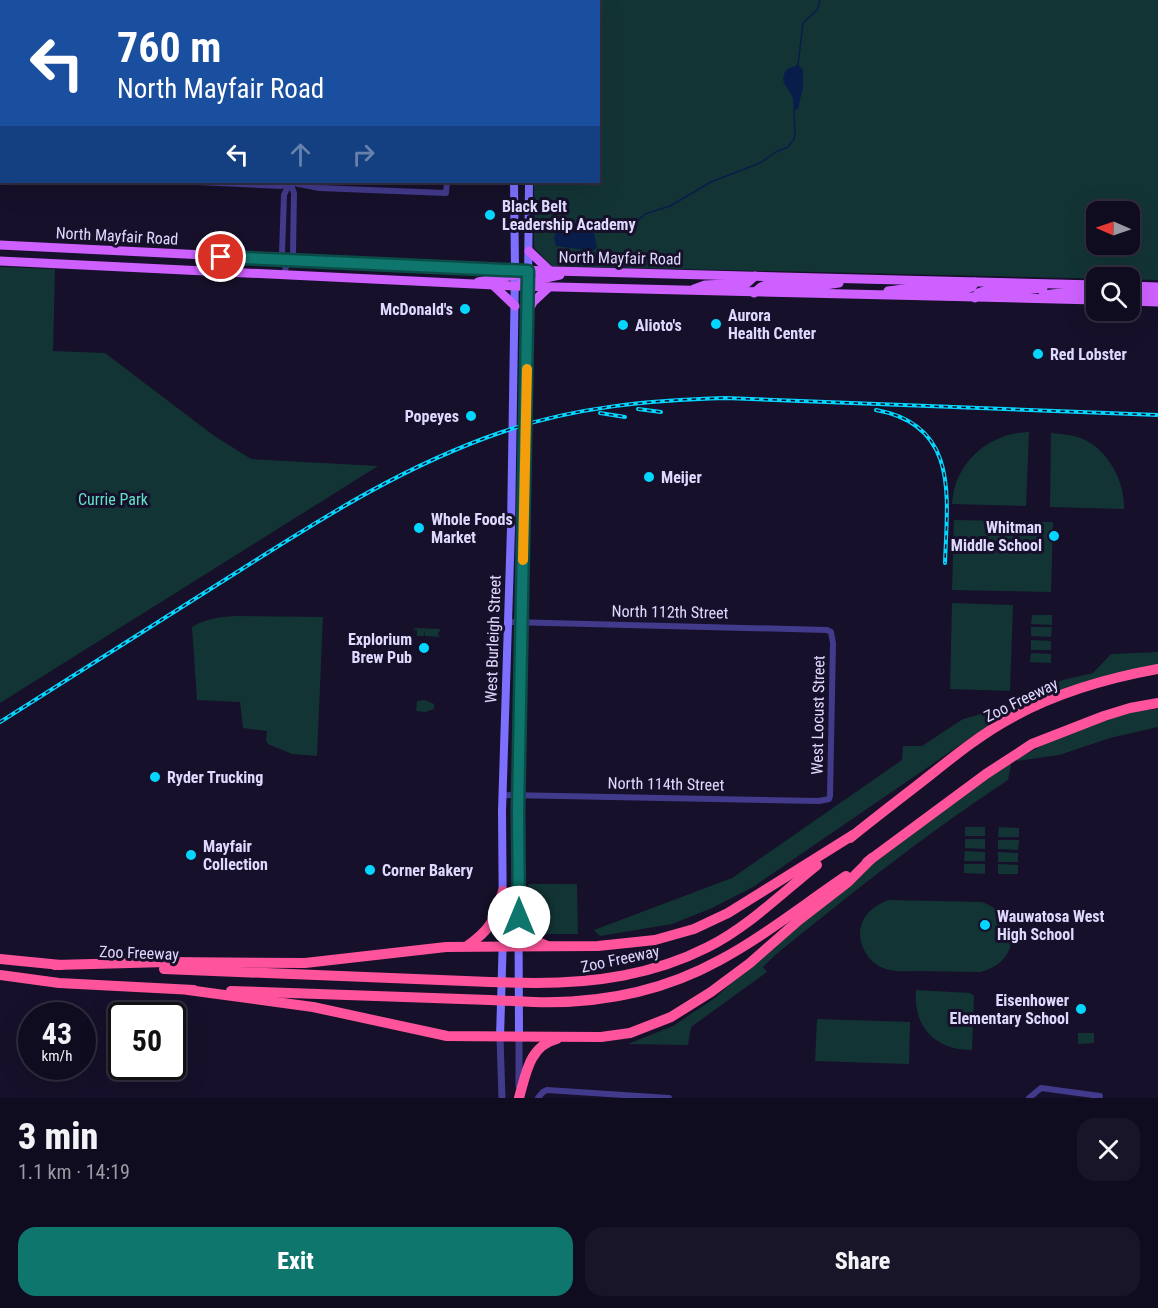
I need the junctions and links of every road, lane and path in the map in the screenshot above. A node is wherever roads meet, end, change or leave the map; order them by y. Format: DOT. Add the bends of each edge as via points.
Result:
graph roads {
  1 [pos="218,183"];
  2 [pos="288,183"];
  3 [pos="290,183"];
  4 [pos="290,183"];
  5 [pos="295,183"];
  6 [pos="447,183"];
  7 [pos="514,183"];
  8 [pos="529,183"];
  9 [pos="0,245"];
  10 [pos="528,252"];
  11 [pos="0,261"];
  12 [pos="287,261"];
  13 [pos="528,271"];
  14 [pos="550,272"];
  15 [pos="571,272"];
  16 [pos="515,273"];
  17 [pos="284,276"];
  18 [pos="755,276"];
  19 [pos="865,279"];
  20 [pos="975,282"];
  21 [pos="528,284"];
  22 [pos="1066,284"];
  23 [pos="470,285"];
  24 [pos="492,285"];
  25 [pos="1086,285"];
  26 [pos="515,286"];
  27 [pos="1140,286"];
  28 [pos="1158,286"];
  29 [pos="548,288"];
  30 [pos="686,291"];
  31 [pos="1086,292"];
  32 [pos="754,293"];
  33 [pos="1140,294"];
  34 [pos="1158,294"];
  35 [pos="860,295"];
  36 [pos="975,298"];
  37 [pos="1020,299"];
  38 [pos="1086,300"];
  39 [pos="1140,301"];
  40 [pos="1158,302"];
  41 [pos="515,306"];
  42 [pos="528,312"];
  43 [pos="509,622"];
  44 [pos="522,623"];
  45 [pos="831,632"];
  46 [pos="1158,669"];
  47 [pos="1158,703"];
  48 [pos="502,795"];
  49 [pos="519,795"];
  50 [pos="829,799"];
  51 [pos="853,835"];
  52 [pos="872,858"];
  53 [pos="503,891"];
  54 [pos="519,926"];
  55 [pos="466,946"];
  56 [pos="502,946"];
  57 [pos="520,946"];
  58 [pos="548,946"];
  59 [pos="0,959"];
  60 [pos="54,965"];
  61 [pos="0,975"];
  62 [pos="188,990"];
  63 [pos="519,1035"];
  64 [pos="500,1037"];
  65 [pos="563,1037"];
  66 [pos="1100,1096"];
  67 [pos="538,1097"];
  68 [pos="502,1098"];
  69 [pos="519,1098"];
  70 [pos="669,1098"];
  71 [pos="1029,1098"];
  1 -- 2 [label="street" via="281,186"];
  3 -- 12 [label="street" via="284,195 282,253"];
  4 -- 12 [label="street" via="294,193 293,253"];
  5 -- 6 [label="street" via="319,188 446,193"];
  7 -- 16 [label="main road, West Burleigh Street"];
  8 -- 10 [label="main road, West Burleigh Street"];
  9 -- 12 [label="main road, North Mayfair Road"];
  10 -- 13 [label="main road, West Burleigh Street"];
  10 -- 14 [label="main road"];
  11 -- 17 [label="main road, North Mayfair Road"];
  12 -- 16 [label="main road, North Mayfair Road"];
  12 -- 17 [label="street"];
  13 -- 14 [label="main road, North Mayfair Road"];
  13 -- 16 [label="main road"];
  13 -- 21 [label="main road, West Burleigh Street"];
  14 -- 15 [label="main road, North Mayfair Road"];
  15 -- 18 [label="main road, North Mayfair Road"];
  15 -- 21 [label="main road"];
  16 -- 23 [label="main road"];
  16 -- 26 [label="main road, West Burleigh Street"];
  17 -- 23 [label="main road, North Mayfair Road"];
  18 -- 19 [label="main road, North Mayfair Road"];
  18 -- 30 [label="main road" via="747,283 705,285"];
  19 -- 20 [label="main road, North Mayfair Road"];
  19 -- 32 [label="main road" via="818,286 766,285"];
  20 -- 22 [label="main road, North Mayfair Road"];
  20 -- 35 [label="main road" via="963,290 911,288"];
  21 -- 26 [label="main road"];
  21 -- 29 [label="main road, North Mayfair Road"];
  21 -- 42 [label="main road, West Burleigh Street"];
  22 -- 25 [label="main road, North Mayfair Road"];
  22 -- 36 [label="main road" via="1024,291 987,290"];
  23 -- 24 [label="main road, North Mayfair Road"];
  24 -- 26 [label="main road, North Mayfair Road"];
  24 -- 41 [label="main road"];
  26 -- 41 [label="main road, West Burleigh Street"];
  27 -- 28 [label="main road"];
  29 -- 30 [label="main road, North Mayfair Road"];
  29 -- 42 [label="main road"];
  30 -- 32 [label="main road, North Mayfair Road"];
  31 -- 37 [label="main road"];
  32 -- 35 [label="main road, North Mayfair Road"];
  33 -- 34 [label="main road"];
  35 -- 36 [label="main road, North Mayfair Road"];
  36 -- 37 [label="main road, North Mayfair Road"];
  37 -- 38 [label="main road, North Mayfair Road"];
  39 -- 40 [label="main road"];
  41 -- 43 [label="main road, West Burleigh Street"];
  42 -- 44 [label="main road, West Burleigh Street"];
  43 -- 44 [label="street, North 112th Street"];
  43 -- 48 [label="main road, West Burleigh Street"];
  44 -- 45 [label="street, North 112th Street"];
  44 -- 49 [label="main road, West Burleigh Street"];
  45 -- 50 [label="street, West Locust Street"];
  46 -- 51 [label="highway, Zoo Freeway" via="1100,683 1011,718 967,746"];
  47 -- 52 [label="highway, Zoo Freeway" via="1104,716 1032,744"];
  48 -- 49 [label="street, North 114th Street"];
  48 -- 53 [label="main road, West Burleigh Street"];
  49 -- 50 [label="street, North 114th Street"];
  49 -- 54 [label="main road, West Burleigh Street"];
  51 -- 58 [label="highway" via="738,907 694,929 631,944"];
  51 -- 60 [label="highway, Zoo Freeway, bridge" via="729,935 664,966 615,978 572,983 490,982"];
  52 -- 62 [label="highway, Zoo Freeway, bridge" via="722,959 686,976 618,997 534,1002"];
  52 -- 65 [label="highway" via="749,964 685,1009 630,1033"];
  53 -- 55 [label="highway" via="484,934"];
  53 -- 56 [label="main road, West Burleigh Street"];
  54 -- 57 [label="main road, West Burleigh Street"];
  54 -- 58 [label="highway" via="535,941"];
  55 -- 56 [label="highway"];
  55 -- 60 [label="highway" via="305,963"];
  56 -- 57 [label="highway"];
  56 -- 64 [label="main road, West Burleigh Street"];
  57 -- 58 [label="highway"];
  57 -- 63 [label="main road, West Burleigh Street"];
  59 -- 60 [label="highway, Zoo Freeway"];
  61 -- 62 [label="highway, Zoo Freeway" via="59,983"];
  62 -- 64 [label="highway" via="313,1007 437,1035"];
  63 -- 64 [label="highway"];
  63 -- 65 [label="highway"];
  63 -- 69 [label="street, West Burleigh Street"];
  64 -- 68 [label="street, West Burleigh Street"];
  65 -- 69 [label="highway" via="536,1051"];
  66 -- 71 [label="street" via="1041,1088"];
  67 -- 70 [label="street" via="547,1090"];
}
